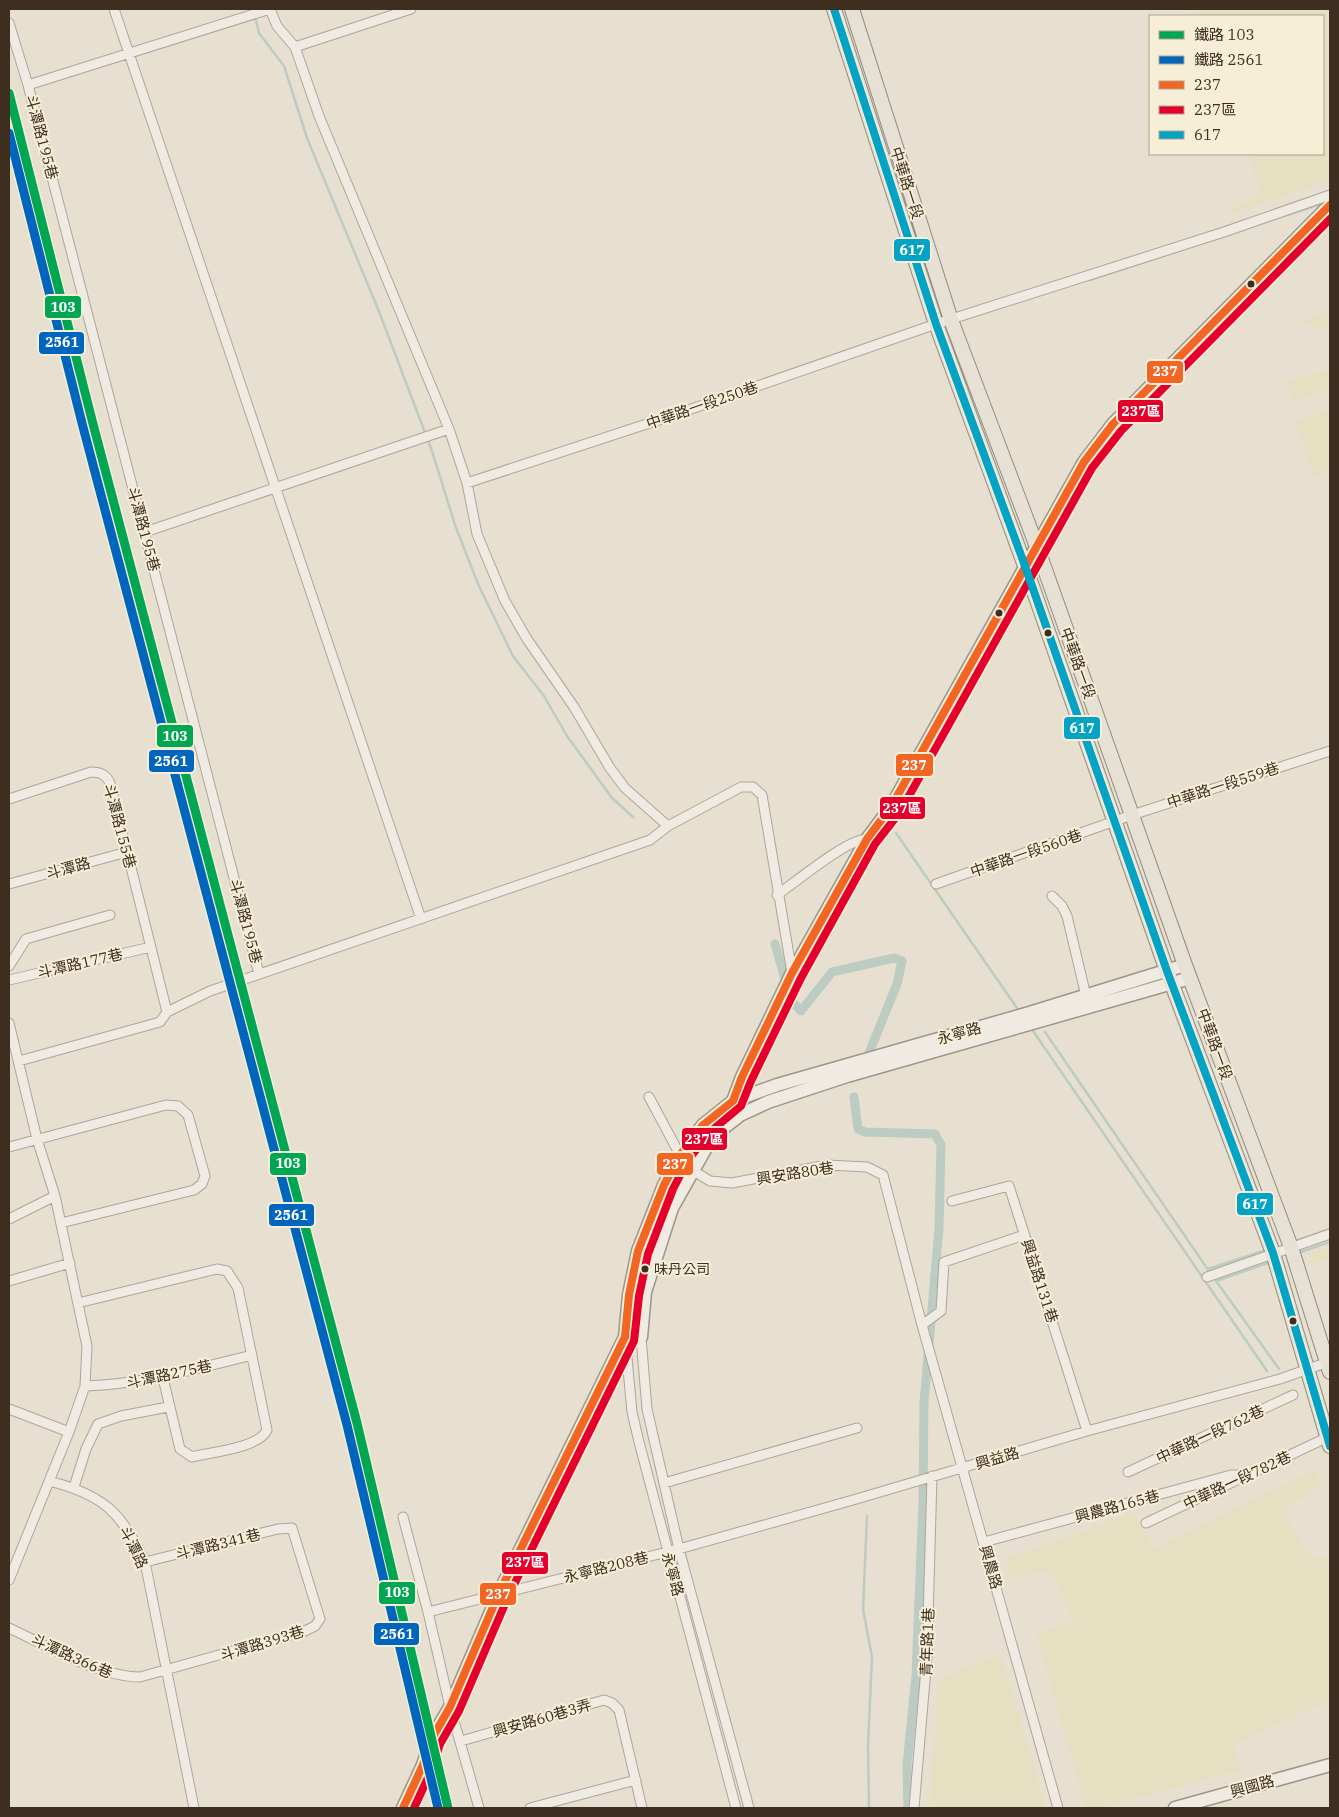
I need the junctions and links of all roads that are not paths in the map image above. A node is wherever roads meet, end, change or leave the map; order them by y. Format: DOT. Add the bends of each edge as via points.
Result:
graph roads {
  1 [pos="114,9"];
  2 [pos="269,9"];
  3 [pos="411,9"];
  4 [pos="834,9"];
  5 [pos="852,9"];
  6 [pos="9,23"];
  7 [pos="295,47"];
  8 [pos="130,53"];
  9 [pos="28,85"];
  10 [pos="1330,195"];
  11 [pos="1330,205"];
  12 [pos="951,320"];
  13 [pos="936,324"];
  14 [pos="450,429"];
  15 [pos="467,483"];
  16 [pos="276,489"];
  17 [pos="145,532"];
  18 [pos="1037,547"];
  19 [pos="1025,566"];
  20 [pos="1330,750"];
  21 [pos="9,799"];
  22 [pos="1132,815"];
  23 [pos="1116,821"];
  24 [pos="668,826"];
  25 [pos="867,839"];
  26 [pos="127,852"];
  27 [pos="9,884"];
  28 [pos="936,884"];
  29 [pos="778,895"];
  30 [pos="1052,896"];
  31 [pos="110,915"];
  32 [pos="421,919"];
  33 [pos="151,947"];
  34 [pos="9,966"];
  35 [pos="1167,971"];
  36 [pos="1188,971"];
  37 [pos="792,973"];
  38 [pos="259,974"];
  39 [pos="9,980"];
  40 [pos="1172,984"];
  41 [pos="1086,996"];
  42 [pos="167,1012"];
  43 [pos="9,1023"];
  44 [pos="19,1061"];
  45 [pos="648,1096"];
  46 [pos="733,1102"];
  47 [pos="740,1115"];
  48 [pos="37,1139"];
  49 [pos="9,1147"];
  50 [pos="680,1156"];
  51 [pos="692,1170"];
  52 [pos="55,1196"];
  53 [pos="952,1201"];
  54 [pos="9,1219"];
  55 [pos="61,1224"];
  56 [pos="1330,1234"];
  57 [pos="1024,1235"];
  58 [pos="1291,1247"];
  59 [pos="1273,1253"];
  60 [pos="70,1263"];
  61 [pos="1207,1277"];
  62 [pos="9,1281"];
  63 [pos="78,1303"];
  64 [pos="922,1326"];
  65 [pos="625,1336"];
  66 [pos="641,1337"];
  67 [pos="252,1355"];
  68 [pos="1329,1367"];
  69 [pos="1308,1370"];
  70 [pos="163,1378"];
  71 [pos="85,1386"];
  72 [pos="1293,1395"];
  73 [pos="168,1407"];
  74 [pos="9,1409"];
  75 [pos="857,1428"];
  76 [pos="1087,1431"];
  77 [pos="69,1432"];
  78 [pos="1329,1441"];
  79 [pos="963,1468"];
  80 [pos="1128,1472"];
  81 [pos="1251,1475"];
  82 [pos="932,1476"];
  83 [pos="50,1480"];
  84 [pos="664,1482"];
  85 [pos="74,1487"];
  86 [pos="403,1517"];
  87 [pos="1146,1523"];
  88 [pos="292,1528"];
  89 [pos="984,1542"];
  90 [pos="678,1548"];
  91 [pos="667,1552"];
  92 [pos="145,1562"];
  93 [pos="9,1580"];
  94 [pos="499,1594"];
  95 [pos="428,1612"];
  96 [pos="9,1628"];
  97 [pos="166,1671"];
  98 [pos="450,1707"];
  99 [pos="461,1741"];
  100 [pos="1330,1765"];
  101 [pos="636,1780"];
  102 [pos="194,1808"];
  103 [pos="403,1808"];
  104 [pos="479,1808"];
  105 [pos="530,1808"];
  106 [pos="642,1808"];
  107 [pos="736,1808"];
  108 [pos="749,1808"];
  109 [pos="914,1808"];
  110 [pos="1058,1808"];
  111 [pos="1174,1808"];
  1 -- 8 [label="street"];
  2 -- 7 [label="street" via="276,26"];
  2 -- 8 [label="street"];
  3 -- 7 [label="street"];
  4 -- 13 [label="main road, 中華路一段"];
  5 -- 12 [label="main road, 中華路一段"];
  6 -- 9 [label="street, 斗潭路195巷"];
  7 -- 14 [label="street" via="319,116"];
  8 -- 9 [label="street"];
  8 -- 16 [label="street"];
  9 -- 17 [label="street, 斗潭路195巷"];
  10 -- 12 [label="street, 中華路一段250巷"];
  11 -- 18 [label="street" via="1108,430 1084,462"];
  12 -- 13 [label="street, 中華路一段250巷"];
  12 -- 18 [label="main road, 中華路一段"];
  13 -- 15 [label="street, 中華路一段250巷"];
  13 -- 19 [label="main road, 中華路一段"];
  14 -- 15 [label="street"];
  14 -- 16 [label="street"];
  15 -- 24 [label="street" via="486,561 526,639 574,707 615,775"];
  16 -- 17 [label="street"];
  16 -- 32 [label="street"];
  17 -- 38 [label="street, 斗潭路195巷"];
  18 -- 19 [label="street"];
  18 -- 22 [label="main road, 中華路一段"];
  19 -- 23 [label="main road, 中華路一段"];
  19 -- 25 [label="street" via="891,807"];
  20 -- 22 [label="street, 中華路一段559巷"];
  21 -- 26 [label="street, 斗潭路155巷" via="91,772 102,773 110,783"];
  22 -- 23 [label="street, 中華路一段559巷"];
  22 -- 36 [label="main road, 中華路一段"];
  23 -- 28 [label="street, 中華路一段560巷"];
  23 -- 35 [label="main road, 中華路一段"];
  24 -- 29 [label="street, 斗潭路195巷" via="733,790 753,787 762,795"];
  24 -- 32 [label="street, 斗潭路195巷" via="650,840"];
  25 -- 29 [label="street" via="859,839 842,848"];
  25 -- 37 [label="street"];
  26 -- 27 [label="street, 斗潭路"];
  26 -- 33 [label="street, 斗潭路155巷"];
  29 -- 37 [label="street"];
  30 -- 41 [label="street" via="1067,916"];
  31 -- 34 [label="street" via="26,939"];
  32 -- 38 [label="street, 斗潭路195巷"];
  33 -- 39 [label="street, 斗潭路177巷"];
  33 -- 42 [label="street, 斗潭路155巷"];
  35 -- 36 [label="street, 永寧路"];
  35 -- 40 [label="main road, 中華路一段"];
  35 -- 41 [label="street, 永寧路"];
  36 -- 40 [label="street, 永寧路"];
  36 -- 58 [label="main road, 中華路一段"];
  37 -- 46 [label="street"];
  38 -- 42 [label="street, 斗潭路195巷" via="210,991"];
  40 -- 47 [label="street, 永寧路" via="847,1076 768,1102"];
  40 -- 59 [label="main road, 中華路一段"];
  41 -- 46 [label="street, 永寧路" via="833,1068"];
  42 -- 44 [label="street, 斗潭路195巷" via="160,1022"];
  43 -- 44 [label="street"];
  44 -- 48 [label="street"];
  45 -- 50 [label="street, 興安路80巷"];
  46 -- 47 [label="street"];
  46 -- 50 [label="street" via="703,1125"];
  47 -- 51 [label="street, 永寧路" via="712,1136"];
  48 -- 49 [label="street"];
  48 -- 52 [label="street"];
  48 -- 55 [label="street" via="166,1106 178,1106 188,1115 205,1176 202,1184 194,1190"];
  50 -- 51 [label="street, 興安路80巷"];
  50 -- 65 [label="street" via="654,1206 638,1251"];
  51 -- 64 [label="street, 興安路80巷" via="710,1181 732,1183 827,1165 867,1167 883,1175"];
  51 -- 66 [label="street, 永寧路" via="662,1232 645,1292"];
  52 -- 54 [label="street"];
  52 -- 55 [label="street"];
  53 -- 57 [label="street, 興益路131巷" via="1009,1186"];
  55 -- 60 [label="street"];
  56 -- 58 [label="street"];
  57 -- 64 [label="street" via="944,1262 941,1311"];
  57 -- 76 [label="street, 興益路131巷"];
  58 -- 59 [label="street"];
  58 -- 68 [label="main road, 中華路一段"];
  59 -- 61 [label="street"];
  59 -- 69 [label="main road, 中華路一段"];
  60 -- 62 [label="street"];
  60 -- 63 [label="street"];
  63 -- 67 [label="street" via="217,1269 228,1271 238,1288"];
  63 -- 71 [label="street" via="87,1346"];
  64 -- 79 [label="street, 興農路"];
  65 -- 66 [label="street"];
  65 -- 91 [label="street, 永寧路" via="632,1412"];
  65 -- 94 [label="street"];
  66 -- 84 [label="street, 永寧路" via="647,1409"];
  67 -- 70 [label="street, 斗潭路275巷"];
  67 -- 73 [label="street" via="267,1430 260,1440 192,1457 180,1449"];
  68 -- 69 [label="street, 興益路"];
  69 -- 76 [label="street, 興益路"];
  69 -- 78 [label="main road, 中華路一段"];
  70 -- 71 [label="street, 斗潭路275巷"];
  70 -- 73 [label="street"];
  71 -- 77 [label="street"];
  72 -- 80 [label="street, 中華路一段762巷"];
  73 -- 85 [label="street" via="98,1424"];
  74 -- 77 [label="street"];
  75 -- 84 [label="street"];
  76 -- 79 [label="street, 興益路"];
  77 -- 83 [label="street"];
  78 -- 81 [label="street, 中華路一段782巷"];
  79 -- 82 [label="street, 興益路"];
  79 -- 89 [label="street, 興農路"];
  81 -- 87 [label="street, 中華路一段782巷"];
  81 -- 89 [label="street, 興農路165巷" via="1231,1475"];
  82 -- 90 [label="street, 興益路"];
  82 -- 109 [label="street, 青年路1巷" via="927,1657"];
  83 -- 85 [label="street, 斗潭路"];
  83 -- 93 [label="street"];
  84 -- 90 [label="street, 永寧路"];
  85 -- 92 [label="street, 斗潭路" via="107,1505 130,1532"];
  86 -- 95 [label="street"];
  88 -- 92 [label="street, 斗潭路341巷"];
  88 -- 97 [label="street, 斗潭路393巷" via="318,1609 320,1619 315,1626"];
  89 -- 110 [label="street, 興農路"];
  90 -- 91 [label="street, 興益路"];
  90 -- 108 [label="street, 永寧路"];
  91 -- 94 [label="street, 永寧路208巷"];
  91 -- 107 [label="street, 永寧路"];
  92 -- 97 [label="street, 斗潭路"];
  94 -- 95 [label="street, 永寧路208巷"];
  94 -- 98 [label="street"];
  95 -- 98 [label="street"];
  96 -- 97 [label="street, 斗潭路366巷" via="122,1677 140,1678"];
  97 -- 102 [label="street, 斗潭路"];
  98 -- 99 [label="street"];
  98 -- 103 [label="street" via="431,1740"];
  99 -- 101 [label="street, 興安路60巷3弄" via="604,1700 619,1710"];
  99 -- 104 [label="street"];
  100 -- 111 [label="street, 興國路"];
  101 -- 105 [label="street"];
  101 -- 106 [label="street, 興安路60巷3弄"];
}
